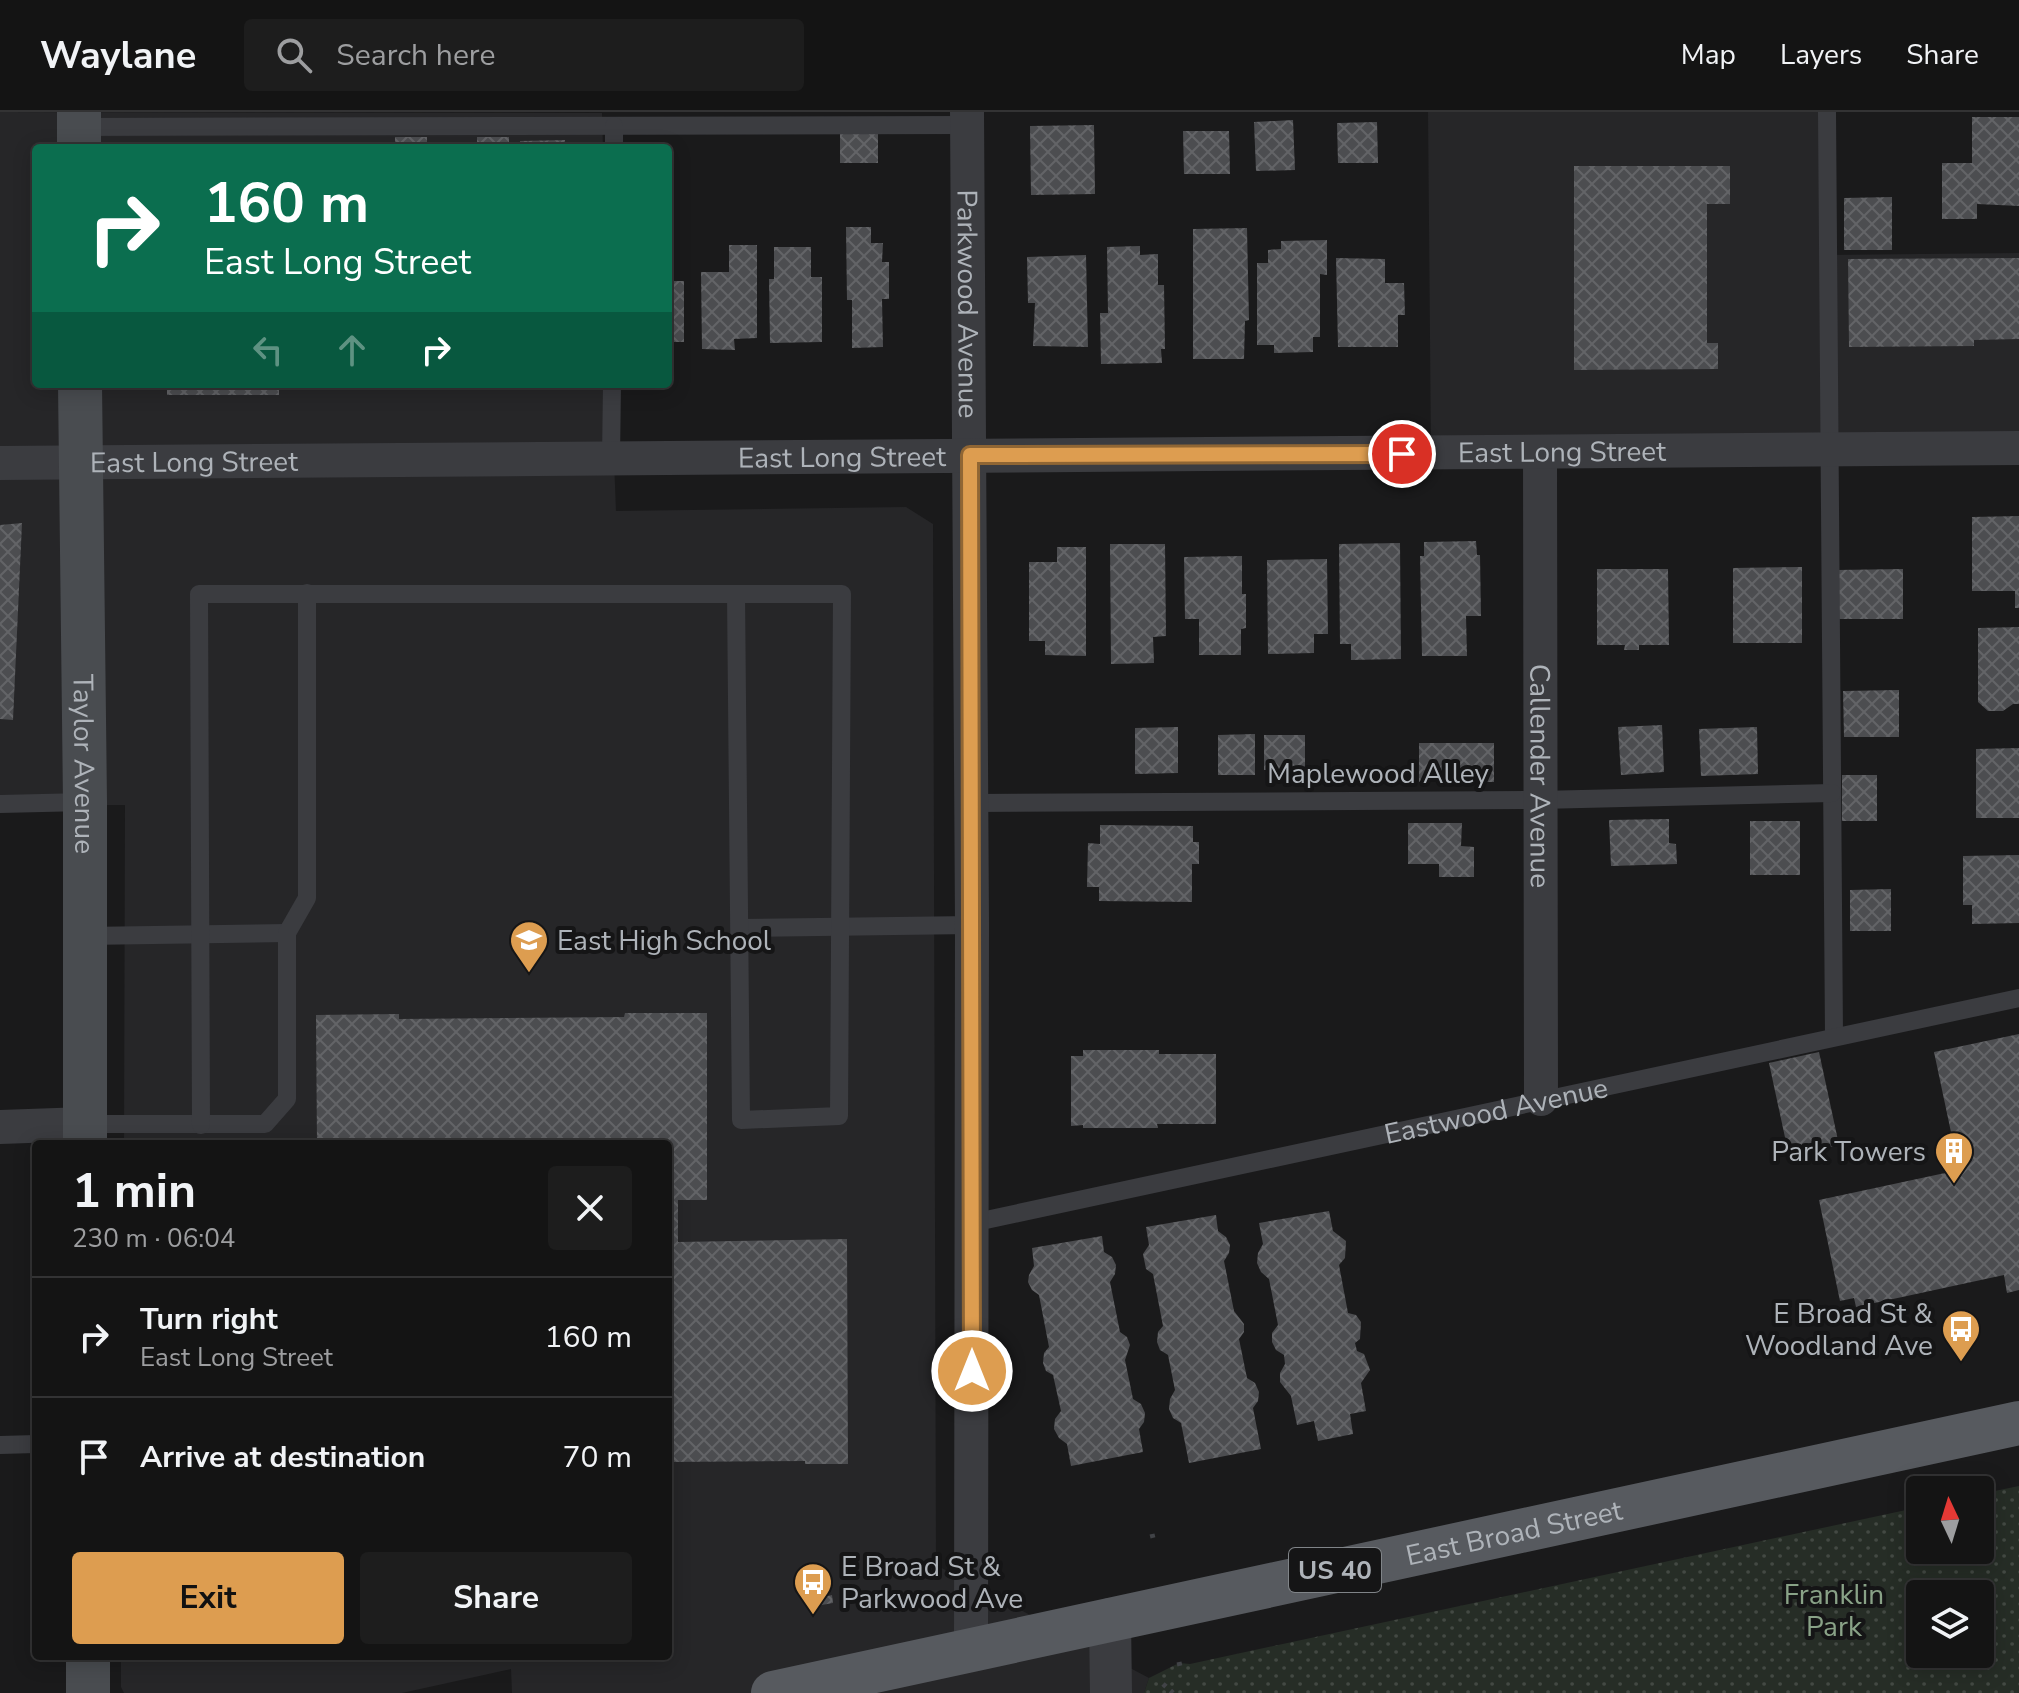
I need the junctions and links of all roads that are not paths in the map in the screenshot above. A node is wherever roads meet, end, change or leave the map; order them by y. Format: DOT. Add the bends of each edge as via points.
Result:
graph roads {
  1 [pos="1827,112"];
  2 [pos="967,118"];
  3 [pos="614,126"];
  4 [pos="79,129"];
  5 [pos="614,144"];
  6 [pos="80,388"];
  7 [pos="612,388"];
  8 [pos="2019,448"];
  9 [pos="1830,450"];
  10 [pos="1540,454"];
  11 [pos="970,455"];
  12 [pos="611,459"];
  13 [pos="0,463"];
  14 [pos="81,464"];
  15 [pos="307,593"];
  16 [pos="736,594"];
  17 [pos="1832,793"];
  18 [pos="1540,800"];
  19 [pos="85,802"];
  20 [pos="971,803"];
  21 [pos="0,804"];
  22 [pos="972,925"];
  23 [pos="840,927"];
  24 [pos="740,928"];
  25 [pos="287,933"];
  26 [pos="199,935"];
  27 [pos="85,936"];
  28 [pos="2019,998"];
  29 [pos="1834,1037"];
  30 [pos="1541,1099"];
  31 [pos="201,1125"];
  32 [pos="0,1127"];
  33 [pos="85,1134"];
  34 [pos="972,1223"];
  35 [pos="2019,1423"];
  36 [pos="32,1444"];
  37 [pos="0,1445"];
  38 [pos="1110,1619"];
  39 [pos="971,1649"];
  40 [pos="88,1660"];
  41 [pos="88,1693"];
  42 [pos="773,1693"];
  43 [pos="1111,1693"];
  1 -- 9 [label="lane"];
  2 -- 3 [label="lane"];
  2 -- 11 [label="street, Parkwood Avenue"];
  3 -- 4 [label="lane"];
  3 -- 5 [label="lane"];
  6 -- 14 [label="main road, Taylor Avenue"];
  7 -- 12 [label="lane"];
  8 -- 9 [label="street, East Long Street"];
  9 -- 10 [label="street, East Long Street"];
  9 -- 17 [label="lane"];
  10 -- 11 [label="street, East Long Street"];
  10 -- 18 [label="street, Callender Avenue"];
  11 -- 12 [label="street, East Long Street"];
  11 -- 20 [label="street, Parkwood Avenue"];
  12 -- 14 [label="street, East Long Street"];
  13 -- 14 [label="street, East Long Street"];
  14 -- 19 [label="main road, Taylor Avenue"];
  15 -- 16 [label="lane"];
  15 -- 25 [label="lane" via="307,898"];
  15 -- 26 [label="lane" via="199,594"];
  16 -- 23 [label="lane" via="842,594"];
  16 -- 24 [label="lane"];
  17 -- 18 [label="lane, Maplewood Alley"];
  17 -- 29 [label="lane"];
  18 -- 20 [label="lane, Maplewood Alley"];
  18 -- 30 [label="street, Callender Avenue"];
  19 -- 21 [label="lane"];
  19 -- 27 [label="main road, Taylor Avenue"];
  20 -- 22 [label="street, Parkwood Avenue"];
  22 -- 23 [label="lane"];
  22 -- 34 [label="street, Parkwood Avenue"];
  23 -- 24 [label="lane"];
  23 -- 24 [label="lane" via="839,1116 741,1120"];
  25 -- 26 [label="lane"];
  25 -- 31 [label="lane" via="287,1099 265,1124"];
  26 -- 27 [label="lane"];
  26 -- 31 [label="lane"];
  27 -- 33 [label="main road, Taylor Avenue"];
  28 -- 29 [label="lane, Eastwood Avenue"];
  29 -- 30 [label="lane, Eastwood Avenue"];
  30 -- 34 [label="lane, Eastwood Avenue"];
  31 -- 33 [label="lane"];
  32 -- 33 [label="street"];
  34 -- 39 [label="street, Parkwood Avenue"];
  35 -- 38 [label="main road, East Broad Street / US 40"];
  36 -- 37 [label="lane"];
  38 -- 39 [label="main road, East Broad Street / US 40"];
  38 -- 43 [label="street"];
  39 -- 42 [label="main road, East Broad Street / US 40"];
  40 -- 41 [label="main road"];
}
